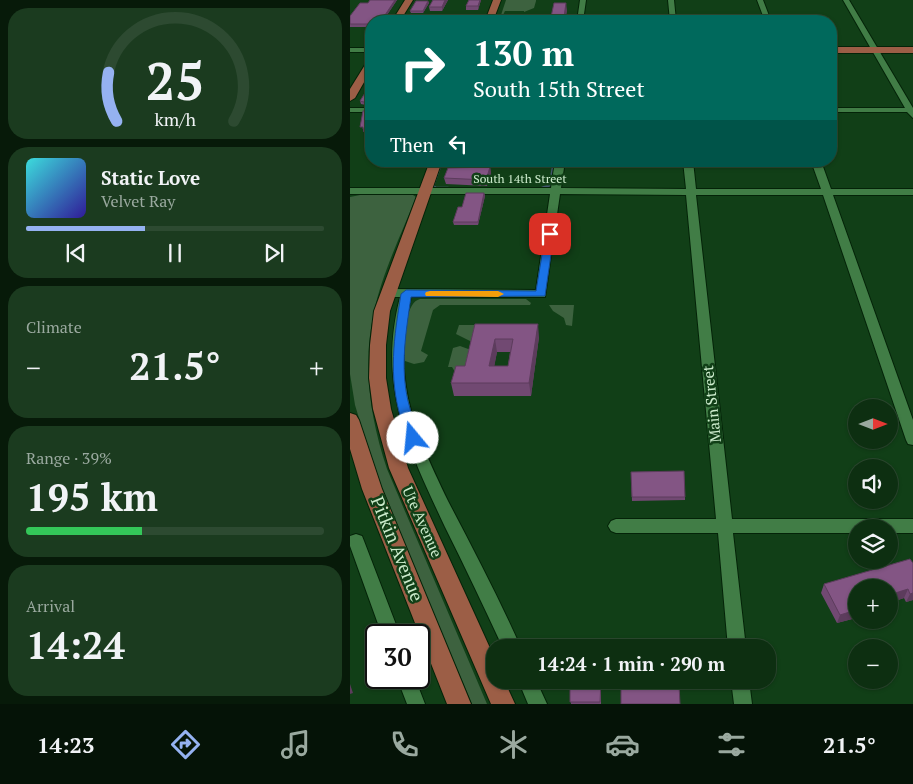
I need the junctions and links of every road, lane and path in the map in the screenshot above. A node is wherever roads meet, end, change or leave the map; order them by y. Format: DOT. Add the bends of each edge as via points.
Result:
graph roads {
  1 [pos="409,0"];
  2 [pos="497,0"];
  3 [pos="583,0"];
  4 [pos="671,0"];
  5 [pos="760,0"];
  6 [pos="846,0"];
  7 [pos="400,15"];
  8 [pos="491,15"];
  9 [pos="581,15"];
  10 [pos="672,15"];
  11 [pos="766,15"];
  12 [pos="350,50"];
  13 [pos="365,50"];
  14 [pos="837,50"];
  15 [pos="875,50"];
  16 [pos="913,50"];
  17 [pos="365,72"];
  18 [pos="350,98"];
  19 [pos="350,110"];
  20 [pos="365,110"];
  21 [pos="837,110"];
  22 [pos="912,112"];
  23 [pos="434,167"];
  24 [pos="559,167"];
  25 [pos="688,167"];
  26 [pos="818,167"];
  27 [pos="350,191"];
  28 [pos="425,191"];
  29 [pos="556,192"];
  30 [pos="690,192"];
  31 [pos="826,192"];
  32 [pos="913,192"];
  33 [pos="387,293"];
  34 [pos="406,294"];
  35 [pos="350,420"];
  36 [pos="913,440"];
  37 [pos="616,526"];
  38 [pos="724,526"];
  39 [pos="913,526"];
  40 [pos="356,541"];
  41 [pos="387,624"];
  42 [pos="508,639"];
  43 [pos="736,639"];
  44 [pos="410,689"];
  45 [pos="531,689"];
  46 [pos="741,689"];
  47 [pos="416,704"];
  48 [pos="459,704"];
  49 [pos="503,704"];
  50 [pos="538,704"];
  51 [pos="743,704"];
  1 -- 7 [label="main road"];
  2 -- 8 [label="main road"];
  3 -- 9 [label="street"];
  4 -- 10 [label="street"];
  5 -- 11 [label="street"];
  6 -- 15 [label="street"];
  12 -- 13 [label="street"];
  14 -- 15 [label="main road"];
  15 -- 16 [label="main road"];
  15 -- 22 [label="street"];
  17 -- 18 [label="main road"];
  19 -- 20 [label="street"];
  21 -- 22 [label="street"];
  23 -- 28 [label="main road, Ute Avenue"];
  24 -- 29 [label="street"];
  25 -- 30 [label="street, Main Street"];
  26 -- 31 [label="street"];
  27 -- 28 [label="street, South 14th Street"];
  28 -- 29 [label="street, South 14th Street"];
  28 -- 33 [label="main road, Ute Avenue"];
  29 -- 30 [label="street, South 14th Street"];
  29 -- 34 [label="street" via="541,294"];
  30 -- 31 [label="street, South 14th Street"];
  30 -- 38 [label="street, Main Street"];
  31 -- 32 [label="street, South 14th Street"];
  31 -- 36 [label="street"];
  33 -- 34 [label="street"];
  33 -- 49 [label="main road, Ute Avenue" via="376,353 376,374 385,427 411,500"];
  34 -- 42 [label="street" via="399,343 401,399 424,466"];
  35 -- 48 [label="main road, Pitkin Avenue" via="372,489"];
  37 -- 38 [label="street"];
  38 -- 39 [label="street"];
  38 -- 43 [label="street, Main Street"];
  40 -- 41 [label="street"];
  44 -- 47 [label="street"];
  45 -- 50 [label="street"];
  46 -- 51 [label="street"];
}
